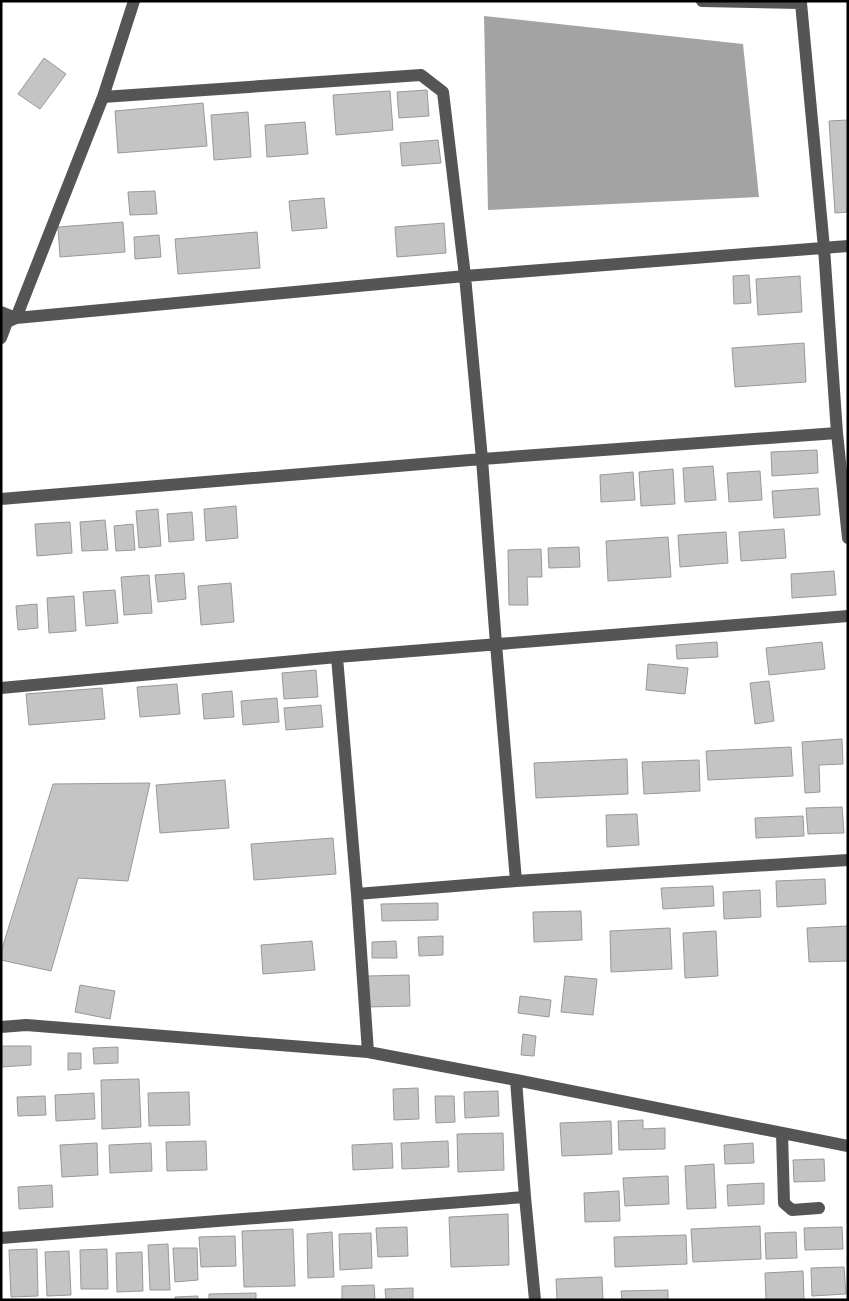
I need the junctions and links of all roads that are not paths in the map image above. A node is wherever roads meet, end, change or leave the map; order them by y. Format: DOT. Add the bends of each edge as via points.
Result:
graph roads {
  1 [pos="134,1"];
  2 [pos="702,1"];
  3 [pos="103,97"];
  4 [pos="848,246"];
  5 [pos="824,248"];
  6 [pos="465,276"];
  7 [pos="1,312"];
  8 [pos="16,318"];
  9 [pos="1,338"];
  10 [pos="837,433"];
  11 [pos="482,460"];
  12 [pos="1,499"];
  13 [pos="848,538"];
  14 [pos="848,616"];
  15 [pos="496,644"];
  16 [pos="337,657"];
  17 [pos="1,688"];
  18 [pos="848,860"];
  19 [pos="516,881"];
  20 [pos="357,894"];
  21 [pos="1,1027"];
  22 [pos="368,1052"];
  23 [pos="516,1080"];
  24 [pos="782,1133"];
  25 [pos="848,1146"];
  26 [pos="525,1197"];
  27 [pos="819,1208"];
  28 [pos="1,1238"];
  29 [pos="536,1300"];
  1 -- 3 [label="street"];
  2 -- 5 [label="street" via="801,3"];
  3 -- 6 [label="street" via="421,75 444,92"];
  3 -- 8 [label="street"];
  4 -- 5 [label="street"];
  5 -- 6 [label="street"];
  5 -- 10 [label="street"];
  6 -- 8 [label="street"];
  6 -- 11 [label="street"];
  7 -- 8 [label="street"];
  8 -- 9 [label="street" via="7,322"];
  10 -- 11 [label="street"];
  10 -- 13 [label="street"];
  11 -- 12 [label="street"];
  11 -- 15 [label="street"];
  14 -- 15 [label="street"];
  15 -- 16 [label="street"];
  15 -- 19 [label="street"];
  16 -- 17 [label="street"];
  16 -- 20 [label="street"];
  18 -- 19 [label="street"];
  19 -- 20 [label="street"];
  20 -- 22 [label="street"];
  21 -- 22 [label="street" via="26,1025"];
  22 -- 23 [label="street"];
  23 -- 24 [label="street"];
  23 -- 26 [label="street"];
  24 -- 25 [label="street"];
  24 -- 27 [label="street" via="784,1203 792,1210"];
  26 -- 28 [label="street"];
  26 -- 29 [label="street"];
}
